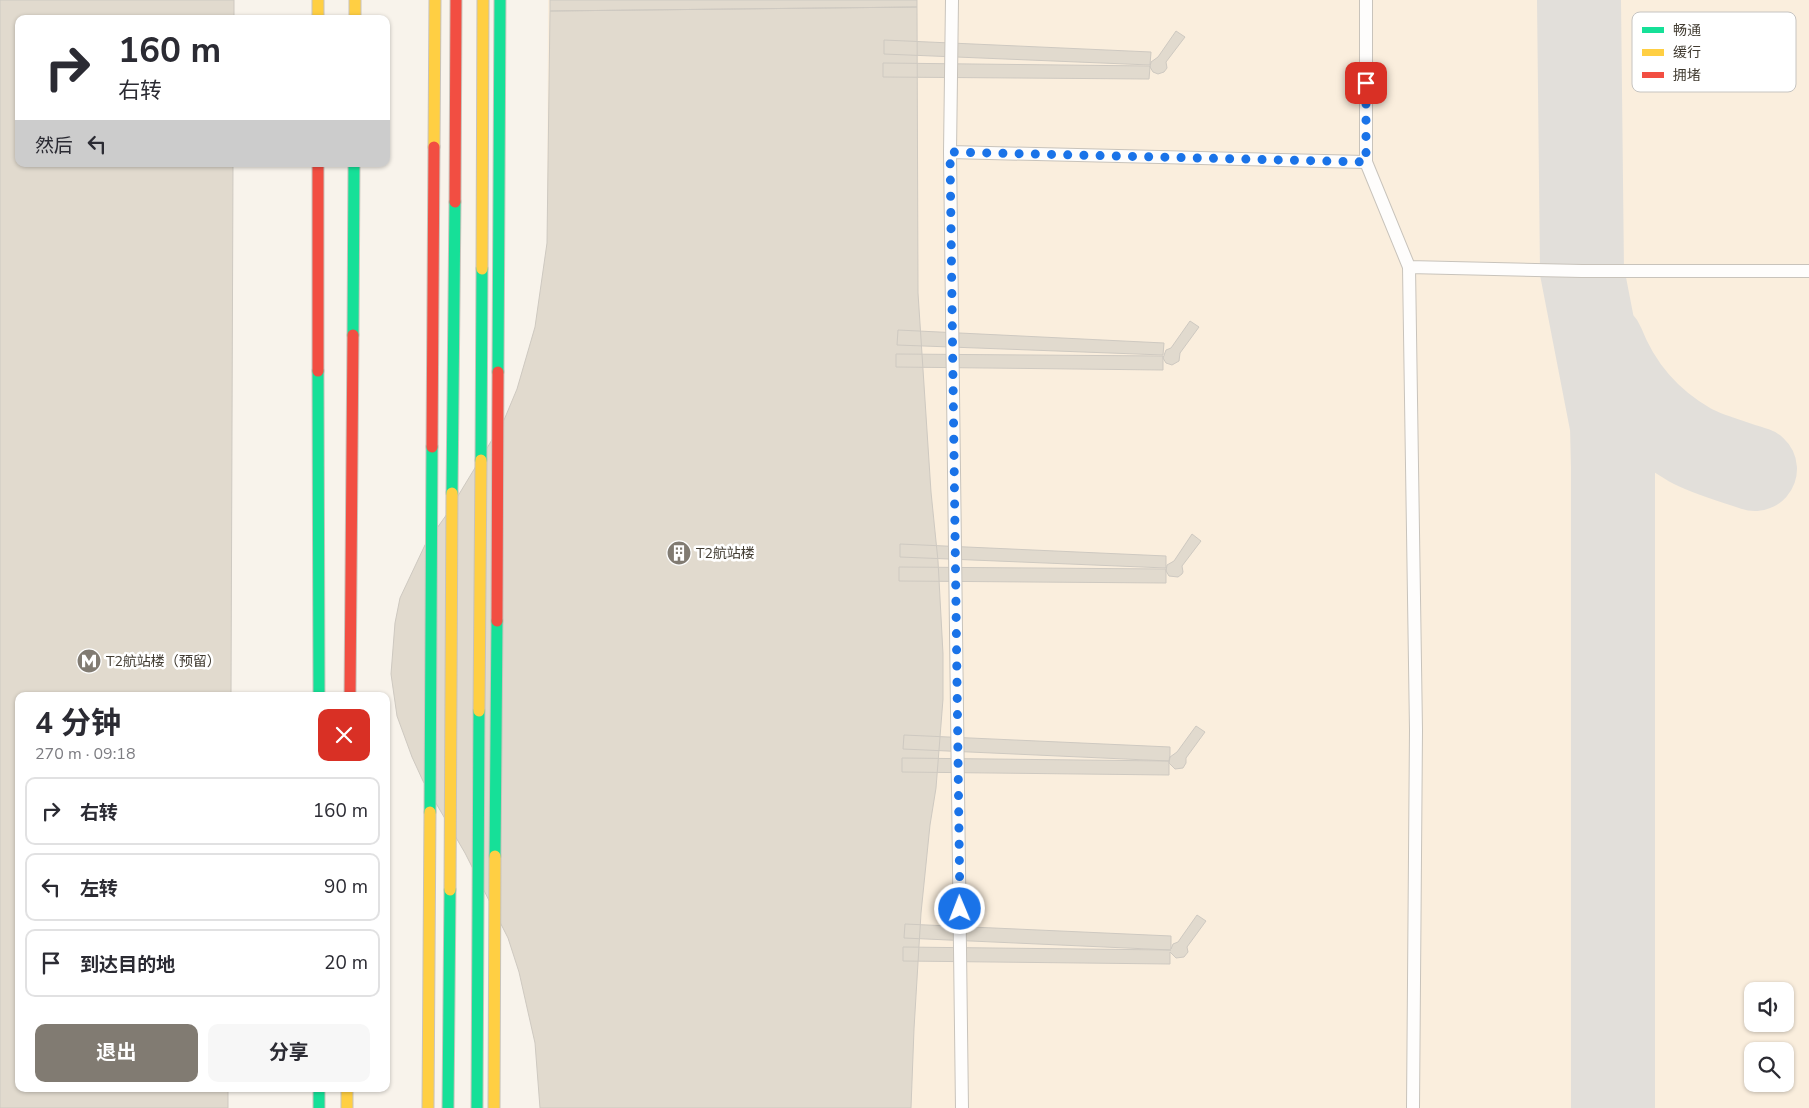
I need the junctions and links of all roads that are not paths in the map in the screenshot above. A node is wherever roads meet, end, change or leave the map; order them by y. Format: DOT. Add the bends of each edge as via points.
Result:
graph roads {
  1 [pos="318,0"];
  2 [pos="355,0"];
  3 [pos="435,0"];
  4 [pos="456,0"];
  5 [pos="483,0"];
  6 [pos="500,0"];
  7 [pos="952,0"];
  8 [pos="1366,0"];
  9 [pos="318,15"];
  10 [pos="355,15"];
  11 [pos="950,152"];
  12 [pos="1366,162"];
  13 [pos="318,167"];
  14 [pos="354,167"];
  15 [pos="1409,267"];
  16 [pos="1809,271"];
  17 [pos="319,692"];
  18 [pos="350,692"];
  19 [pos="319,1092"];
  20 [pos="347,1092"];
  21 [pos="319,1108"];
  22 [pos="347,1108"];
  23 [pos="428,1108"];
  24 [pos="448,1108"];
  25 [pos="477,1108"];
  26 [pos="494,1108"];
  27 [pos="962,1108"];
  28 [pos="1413,1108"];
  1 -- 9 [label="street"];
  2 -- 10 [label="street"];
  3 -- 23 [label="street"];
  4 -- 24 [label="street"];
  5 -- 25 [label="street"];
  6 -- 26 [label="street"];
  7 -- 11 [label="lane"];
  8 -- 12 [label="lane"];
  11 -- 12 [label="lane"];
  11 -- 27 [label="lane"];
  12 -- 15 [label="lane"];
  13 -- 17 [label="street"];
  14 -- 18 [label="street"];
  15 -- 16 [label="lane"];
  15 -- 28 [label="lane" via="1416,730"];
  19 -- 21 [label="street"];
  20 -- 22 [label="street"];
}
